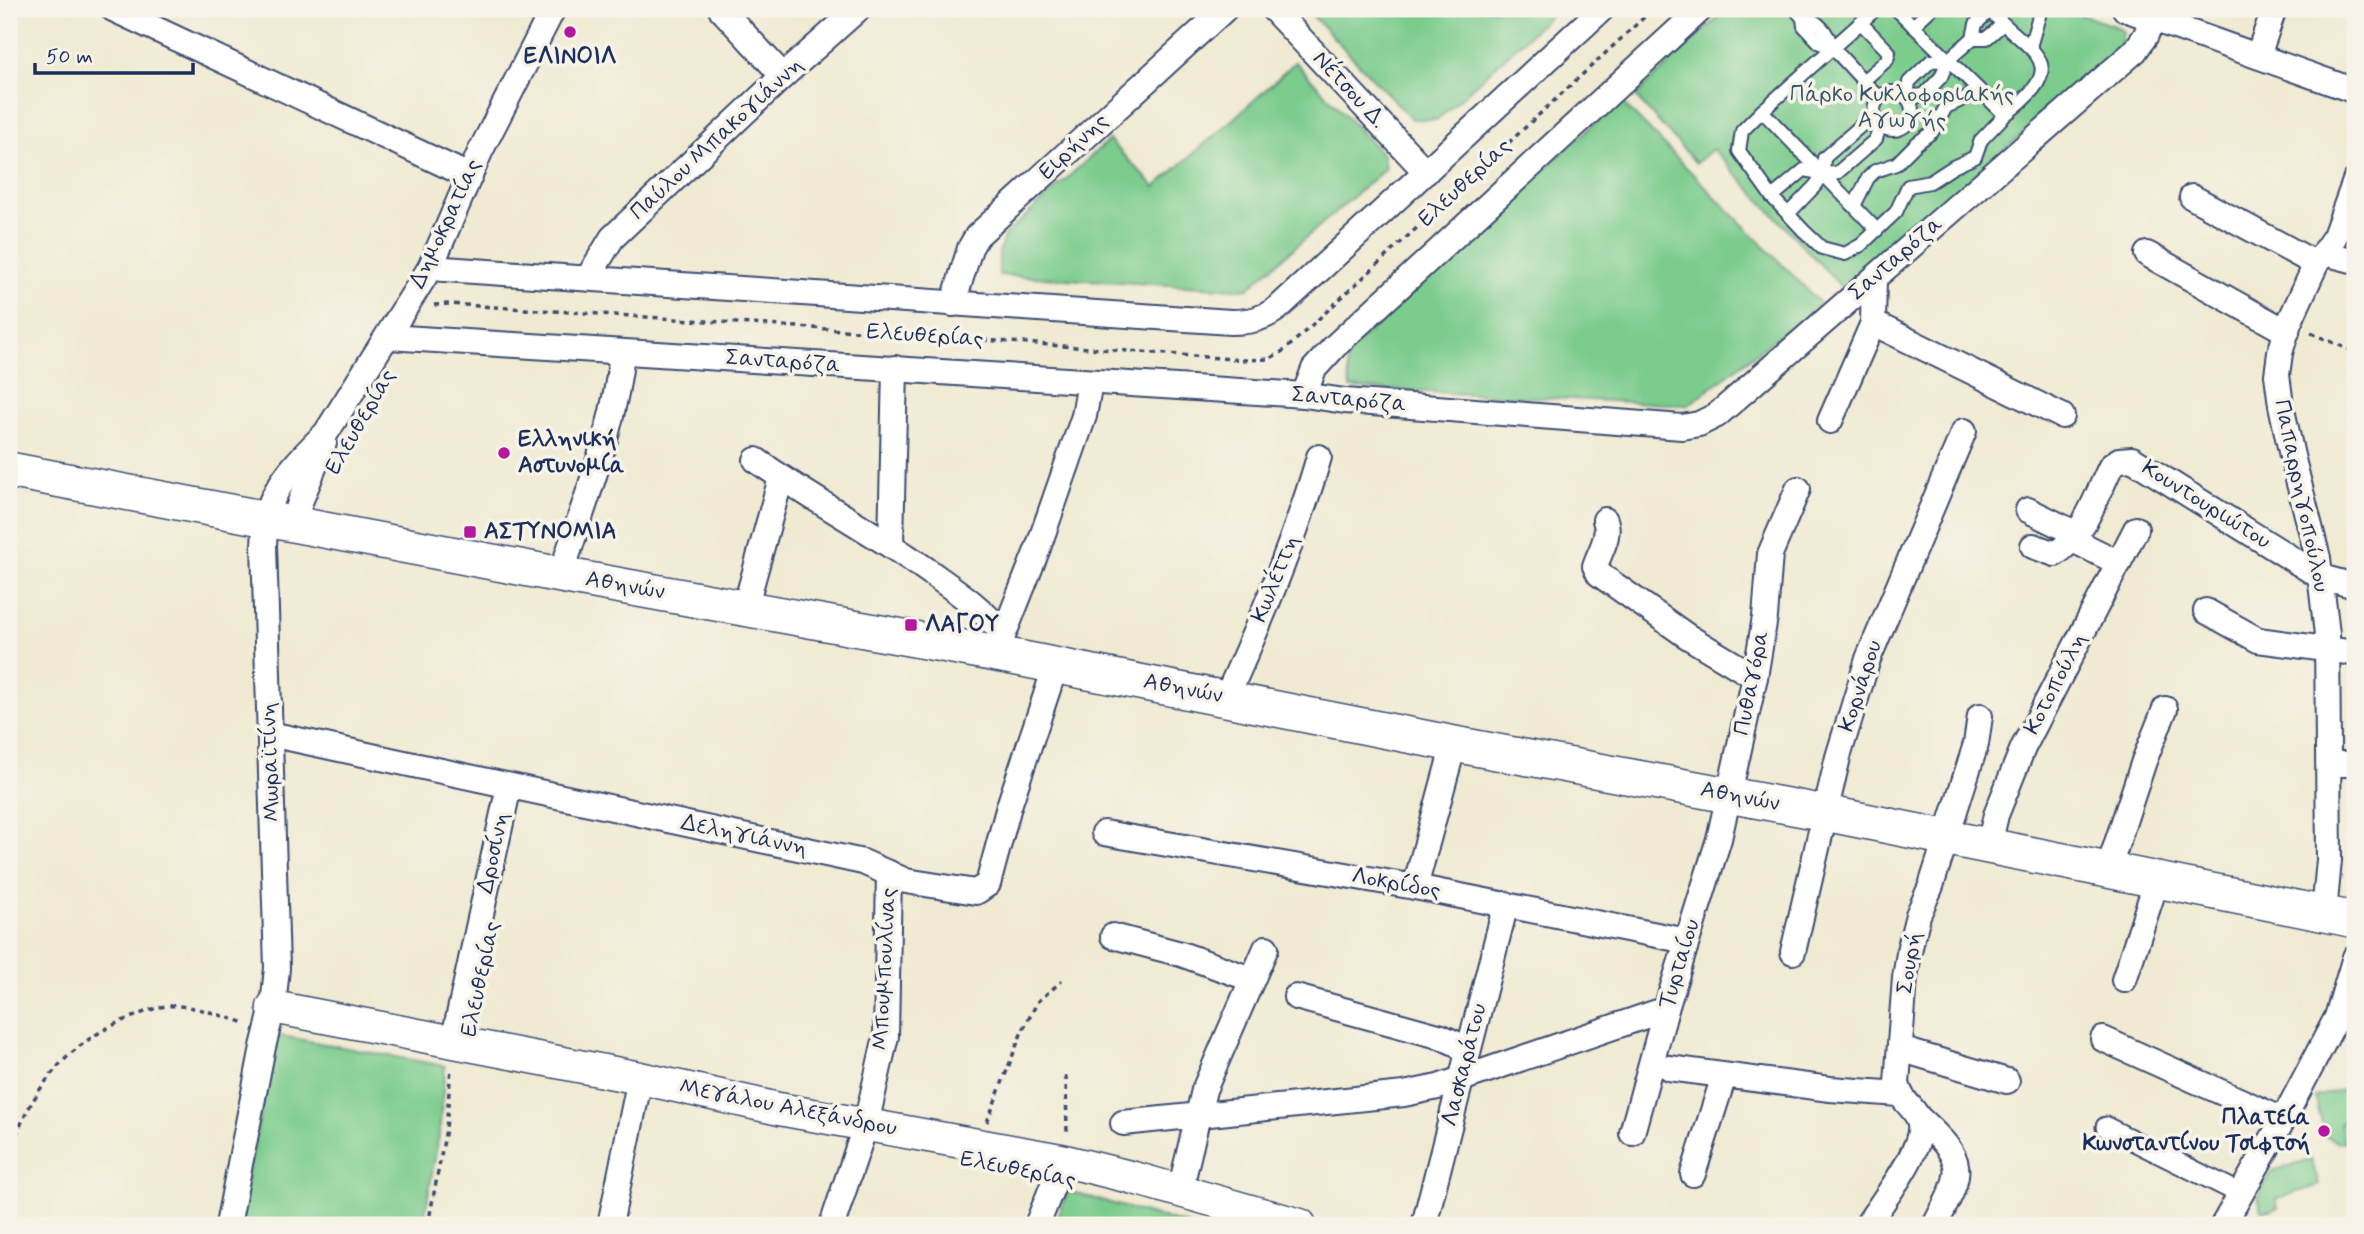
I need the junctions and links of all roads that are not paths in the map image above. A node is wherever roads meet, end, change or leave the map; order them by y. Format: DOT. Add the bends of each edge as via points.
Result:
graph roads {
  1 [pos="113,9"];
  2 [pos="553,9"];
  3 [pos="722,9"];
  4 [pos="858,9"];
  5 [pos="1225,9"];
  6 [pos="1273,9"];
  7 [pos="1602,9"];
  8 [pos="1701,9"];
  9 [pos="1876,9"];
  10 [pos="1896,9"];
  11 [pos="1931,9"];
  12 [pos="1989,9"];
  13 [pos="2042,9"];
  14 [pos="2125,9"];
  15 [pos="2274,9"];
  16 [pos="1799,13"];
  17 [pos="2152,18"];
  18 [pos="1860,22"];
  19 [pos="2003,24"];
  20 [pos="1913,26"];
  21 [pos="1973,38"];
  22 [pos="1832,47"];
  23 [pos="2030,47"];
  24 [pos="2258,56"];
  25 [pos="1948,60"];
  26 [pos="783,76"];
  27 [pos="1863,81"];
  28 [pos="1977,88"];
  29 [pos="2355,91"];
  30 [pos="1878,97"];
  31 [pos="1907,97"];
  32 [pos="1762,111"];
  33 [pos="2005,115"];
  34 [pos="1880,125"];
  35 [pos="1903,128"];
  36 [pos="1917,143"];
  37 [pos="1426,172"];
  38 [pos="1823,174"];
  39 [pos="469,176"];
  40 [pos="2355,181"];
  41 [pos="1772,197"];
  42 [pos="2192,197"];
  43 [pos="1854,206"];
  44 [pos="1788,214"];
  45 [pos="1877,230"];
  46 [pos="2147,254"];
  47 [pos="2320,259"];
  48 [pos="2355,261"];
  49 [pos="430,268"];
  50 [pos="588,278"];
  51 [pos="1874,279"];
  52 [pos="953,304"];
  53 [pos="1873,323"];
  54 [pos="2288,328"];
  55 [pos="399,337"];
  56 [pos="622,352"];
  57 [pos="895,369"];
  58 [pos="1090,382"];
  59 [pos="1304,395"];
  60 [pos="2062,416"];
  61 [pos="1830,421"];
  62 [pos="1964,431"];
  63 [pos="1319,457"];
  64 [pos="756,460"];
  65 [pos="9,470"];
  66 [pos="781,478"];
  67 [pos="1798,489"];
  68 [pos="2028,510"];
  69 [pos="1605,520"];
  70 [pos="280,521"];
  71 [pos="2136,529"];
  72 [pos="2075,537"];
  73 [pos="891,544"];
  74 [pos="2033,546"];
  75 [pos="2119,563"];
  76 [pos="561,575"];
  77 [pos="2321,577"];
  78 [pos="2355,586"];
  79 [pos="745,608"];
  80 [pos="2206,611"];
  81 [pos="1000,644"];
  82 [pos="2327,648"];
  83 [pos="2355,653"];
  84 [pos="1056,665"];
  85 [pos="1755,677"];
  86 [pos="1226,698"];
  87 [pos="2165,709"];
  88 [pos="1980,716"];
  89 [pos="270,734"];
  90 [pos="1454,744"];
  91 [pos="2329,764"];
  92 [pos="2355,764"];
  93 [pos="509,786"];
  94 [pos="1730,795"];
  95 [pos="1825,813"];
  96 [pos="1104,833"];
  97 [pos="1948,837"];
  98 [pos="1989,845"];
  99 [pos="2108,870"];
  100 [pos="889,873"];
  101 [pos="2157,880"];
  102 [pos="1415,887"];
  103 [pos="1506,904"];
  104 [pos="2339,917"];
  105 [pos="1113,936"];
  106 [pos="1693,945"];
  107 [pos="1266,947"];
  108 [pos="1793,952"];
  109 [pos="2355,957"];
  110 [pos="1251,979"];
  111 [pos="2124,980"];
  112 [pos="1296,997"];
  113 [pos="1665,1009"];
  114 [pos="270,1018"];
  115 [pos="2346,1019"];
  116 [pos="1658,1037"];
  117 [pos="2103,1039"];
  118 [pos="453,1042"];
  119 [pos="1900,1049"];
  120 [pos="1468,1053"];
  121 [pos="1669,1068"];
  122 [pos="1724,1076"];
  123 [pos="640,1078"];
  124 [pos="1461,1079"];
  125 [pos="2007,1081"];
  126 [pos="1900,1094"];
  127 [pos="1196,1116"];
  128 [pos="1919,1118"];
  129 [pos="2283,1120"];
  130 [pos="1123,1122"];
  131 [pos="866,1124"];
  132 [pos="2106,1127"];
  133 [pos="1632,1133"];
  134 [pos="1060,1160"];
  135 [pos="1693,1174"];
  136 [pos="1180,1191"];
  137 [pos="2241,1194"];
  138 [pos="228,1225"];
  139 [pos="610,1225"];
  140 [pos="832,1225"];
  141 [pos="1037,1225"];
  142 [pos="1300,1225"];
  143 [pos="1424,1225"];
  144 [pos="1867,1225"];
  145 [pos="1935,1225"];
  146 [pos="2223,1225"];
  1 -- 39 [label="street"];
  2 -- 39 [label="street, Δημοκρατίας"];
  3 -- 26 [label="street"];
  4 -- 26 [label="street, Παύλου Μπακογιάννη"];
  5 -- 52 [label="street, Ειρήνης" via="977,236"];
  6 -- 37 [label="street, Νέτσου Δ."];
  7 -- 37 [label="street, Ελευθερίας"];
  8 -- 59 [label="street, Ελευθερίας" via="1335,346 1314,369"];
  9 -- 18 [label="lane"];
  10 -- 20 [label="lane"];
  11 -- 20 [label="lane"];
  12 -- 19 [label="lane"];
  12 -- 21 [label="lane" via="1976,23"];
  13 -- 23 [label="lane"];
  14 -- 17 [label="street"];
  15 -- 24 [label="street"];
  16 -- 22 [label="lane" via="1820,43"];
  17 -- 24 [label="street"];
  17 -- 51 [label="street, Σανταρόζα" via="2135,51"];
  18 -- 22 [label="lane"];
  18 -- 27 [label="lane" via="1889,52 1887,60"];
  19 -- 21 [label="lane" via="1987,38"];
  19 -- 23 [label="lane"];
  20 -- 25 [label="lane"];
  21 -- 25 [label="lane"];
  22 -- 27 [label="lane"];
  22 -- 32 [label="lane"];
  23 -- 33 [label="lane" via="2043,69 2041,79"];
  24 -- 29 [label="street"];
  25 -- 28 [label="lane"];
  25 -- 31 [label="lane" via="1941,77 1924,95"];
  25 -- 31 [label="lane" via="1931,61 1909,82"];
  26 -- 50 [label="street, Παύλου Μπακογιάννη" via="612,238"];
  27 -- 30 [label="lane"];
  28 -- 33 [label="lane"];
  28 -- 36 [label="lane" via="1946,107 1932,132"];
  30 -- 31 [label="lane" via="1891,92"];
  30 -- 34 [label="lane" via="1874,110"];
  31 -- 35 [label="lane" via="1912,112"];
  32 -- 38 [label="lane"];
  32 -- 41 [label="lane" via="1742,131 1739,151"];
  33 -- 45 [label="lane" via="1981,140 1975,157 1930,182 1908,186 1896,212"];
  34 -- 35 [label="lane" via="1892,131"];
  34 -- 38 [label="lane" via="1876,139 1847,165 1837,173"];
  34 -- 38 [label="lane" via="1864,123 1824,158"];
  35 -- 36 [label="lane"];
  36 -- 43 [label="lane" via="1896,164 1875,171"];
  37 -- 52 [label="street, Ελευθερίας" via="1278,308 1255,320"];
  38 -- 41 [label="lane" via="1804,170"];
  38 -- 43 [label="lane"];
  38 -- 44 [label="lane"];
  39 -- 49 [label="street, Δημοκρατίας"];
  40 -- 47 [label="street, Παπαρρηγοπούλου" via="2342,219"];
  41 -- 44 [label="lane"];
  42 -- 47 [label="street"];
  43 -- 45 [label="lane"];
  44 -- 45 [label="lane" via="1822,248 1836,253 1845,254"];
  46 -- 54 [label="street"];
  47 -- 48 [label="street"];
  47 -- 54 [label="street, Παπαρρηγοπούλου"];
  49 -- 50 [label="street, Ελευθερίας"];
  49 -- 55 [label="street, Δημοκρατίας"];
  50 -- 52 [label="street, Ελευθερίας"];
  51 -- 53 [label="street"];
  51 -- 59 [label="street, Σανταρόζα" via="1717,415 1699,424 1682,427"];
  53 -- 60 [label="street"];
  53 -- 61 [label="street"];
  54 -- 77 [label="street, Παπαρρηγοπούλου" via="2277,375"];
  55 -- 56 [label="street, Σανταρόζα"];
  55 -- 70 [label="street, Δημοκρατίας" via="275,495"];
  56 -- 57 [label="street, Σανταρόζα"];
  56 -- 76 [label="street" via="607,430"];
  57 -- 58 [label="street, Σανταρόζα"];
  57 -- 73 [label="street"];
  58 -- 59 [label="street, Σανταρόζα"];
  58 -- 81 [label="street" via="1084,416"];
  62 -- 95 [label="street, Κορνάρου" via="1868,659"];
  63 -- 86 [label="street, Κωλέττη" via="1276,584"];
  64 -- 66 [label="street"];
  65 -- 70 [label="main road, Αθηνών"];
  66 -- 73 [label="street"];
  66 -- 79 [label="street"];
  67 -- 85 [label="street, Πυθαγόρα" via="1770,554"];
  68 -- 72 [label="street"];
  69 -- 85 [label="street" via="1607,535 1595,566 1599,574"];
  70 -- 76 [label="main road, Αθηνών"];
  70 -- 89 [label="street, Μωραϊτίνη" via="264,545"];
  71 -- 75 [label="street, Κοτοπούλη"];
  72 -- 74 [label="street" via="2055,554"];
  72 -- 75 [label="street"];
  72 -- 77 [label="street, Κουντουριώτου" via="2111,466 2132,459"];
  73 -- 81 [label="street" via="978,607"];
  75 -- 98 [label="street, Κοτοπούλη" via="2024,748 1996,815"];
  76 -- 79 [label="main road, Αθηνών"];
  77 -- 78 [label="street, Κουντουριώτου"];
  77 -- 82 [label="street, Παπαρρηγοπούλου"];
  79 -- 81 [label="main road, Αθηνών"];
  80 -- 82 [label="street" via="2258,640"];
  81 -- 84 [label="main road, Αθηνών"];
  82 -- 83 [label="street"];
  82 -- 91 [label="street, Παπαρρηγοπούλου"];
  84 -- 86 [label="main road, Αθηνών"];
  84 -- 100 [label="street, Δεληγιάννη" via="988,884 976,892 965,891 916,883"];
  85 -- 94 [label="street, Πυθαγόρα"];
  86 -- 90 [label="main road, Αθηνών"];
  87 -- 99 [label="street"];
  88 -- 97 [label="street, Σουρή"];
  89 -- 93 [label="street, Δεληγιάννη"];
  89 -- 114 [label="street, Μωραϊτίνη" via="277,968"];
  90 -- 94 [label="main road, Αθηνών"];
  90 -- 102 [label="street"];
  91 -- 92 [label="street"];
  91 -- 104 [label="street, Παπαρρηγοπούλου" via="2329,860"];
  93 -- 100 [label="street, Δεληγιάννη" via="863,862"];
  93 -- 118 [label="street, Δροσίνη"];
  94 -- 95 [label="main road, Αθηνών"];
  94 -- 106 [label="street, Τυρταίου"];
  95 -- 97 [label="main road, Αθηνών"];
  95 -- 108 [label="street, Κορνάρου"];
  96 -- 102 [label="street, Λοκρίδος"];
  97 -- 98 [label="main road, Αθηνών"];
  97 -- 119 [label="street, Σουρή" via="1910,947"];
  98 -- 99 [label="main road, Αθηνών"];
  99 -- 101 [label="main road, Αθηνών"];
  100 -- 131 [label="street, Μπουμπουλίνας" via="886,1036"];
  101 -- 104 [label="main road, Αθηνών"];
  101 -- 111 [label="street"];
  102 -- 103 [label="street, Λοκρίδος"];
  103 -- 106 [label="street, Λοκρίδος"];
  103 -- 120 [label="street, Λασκαράτου"];
  105 -- 110 [label="street"];
  106 -- 113 [label="street, Τυρταίου"];
  106 -- 116 [label="street" via="1677,1011"];
  107 -- 110 [label="street"];
  109 -- 115 [label="street"];
  110 -- 127 [label="street"];
  112 -- 120 [label="street" via="1443,1037"];
  113 -- 116 [label="street, Τυρταίου"];
  113 -- 124 [label="street"];
  114 -- 118 [label="street, Μεγάλου Αλεξάνδρου"];
  114 -- 138 [label="street, Μωραϊτίνη"];
  115 -- 129 [label="street"];
  116 -- 133 [label="street, Τυρταίου"];
  117 -- 129 [label="street"];
  118 -- 123 [label="street, Μεγάλου Αλεξάνδρου"];
  119 -- 125 [label="street"];
  119 -- 126 [label="street, Σουρή"];
  120 -- 124 [label="street, Λασκαράτου"];
  121 -- 122 [label="street"];
  122 -- 126 [label="street"];
  122 -- 135 [label="street"];
  123 -- 131 [label="street, Μεγάλου Αλεξάνδρου"];
  123 -- 139 [label="street"];
  124 -- 127 [label="street" via="1404,1094"];
  124 -- 143 [label="street, Λασκαράτου"];
  126 -- 128 [label="street"];
  127 -- 130 [label="street"];
  127 -- 136 [label="street"];
  128 -- 144 [label="street" via="1921,1132 1915,1149"];
  128 -- 145 [label="street" via="1942,1139 1958,1167"];
  129 -- 137 [label="street"];
  131 -- 134 [label="street, Μεγάλου Αλεξάνδρου"];
  131 -- 140 [label="street, Μπουμπουλίνας"];
  132 -- 137 [label="street"];
  134 -- 136 [label="street, Μεγάλου Αλεξάνδρου"];
  134 -- 141 [label="street"];
  136 -- 142 [label="street, Μεγάλου Αλεξάνδρου"];
  137 -- 146 [label="street"];
}
